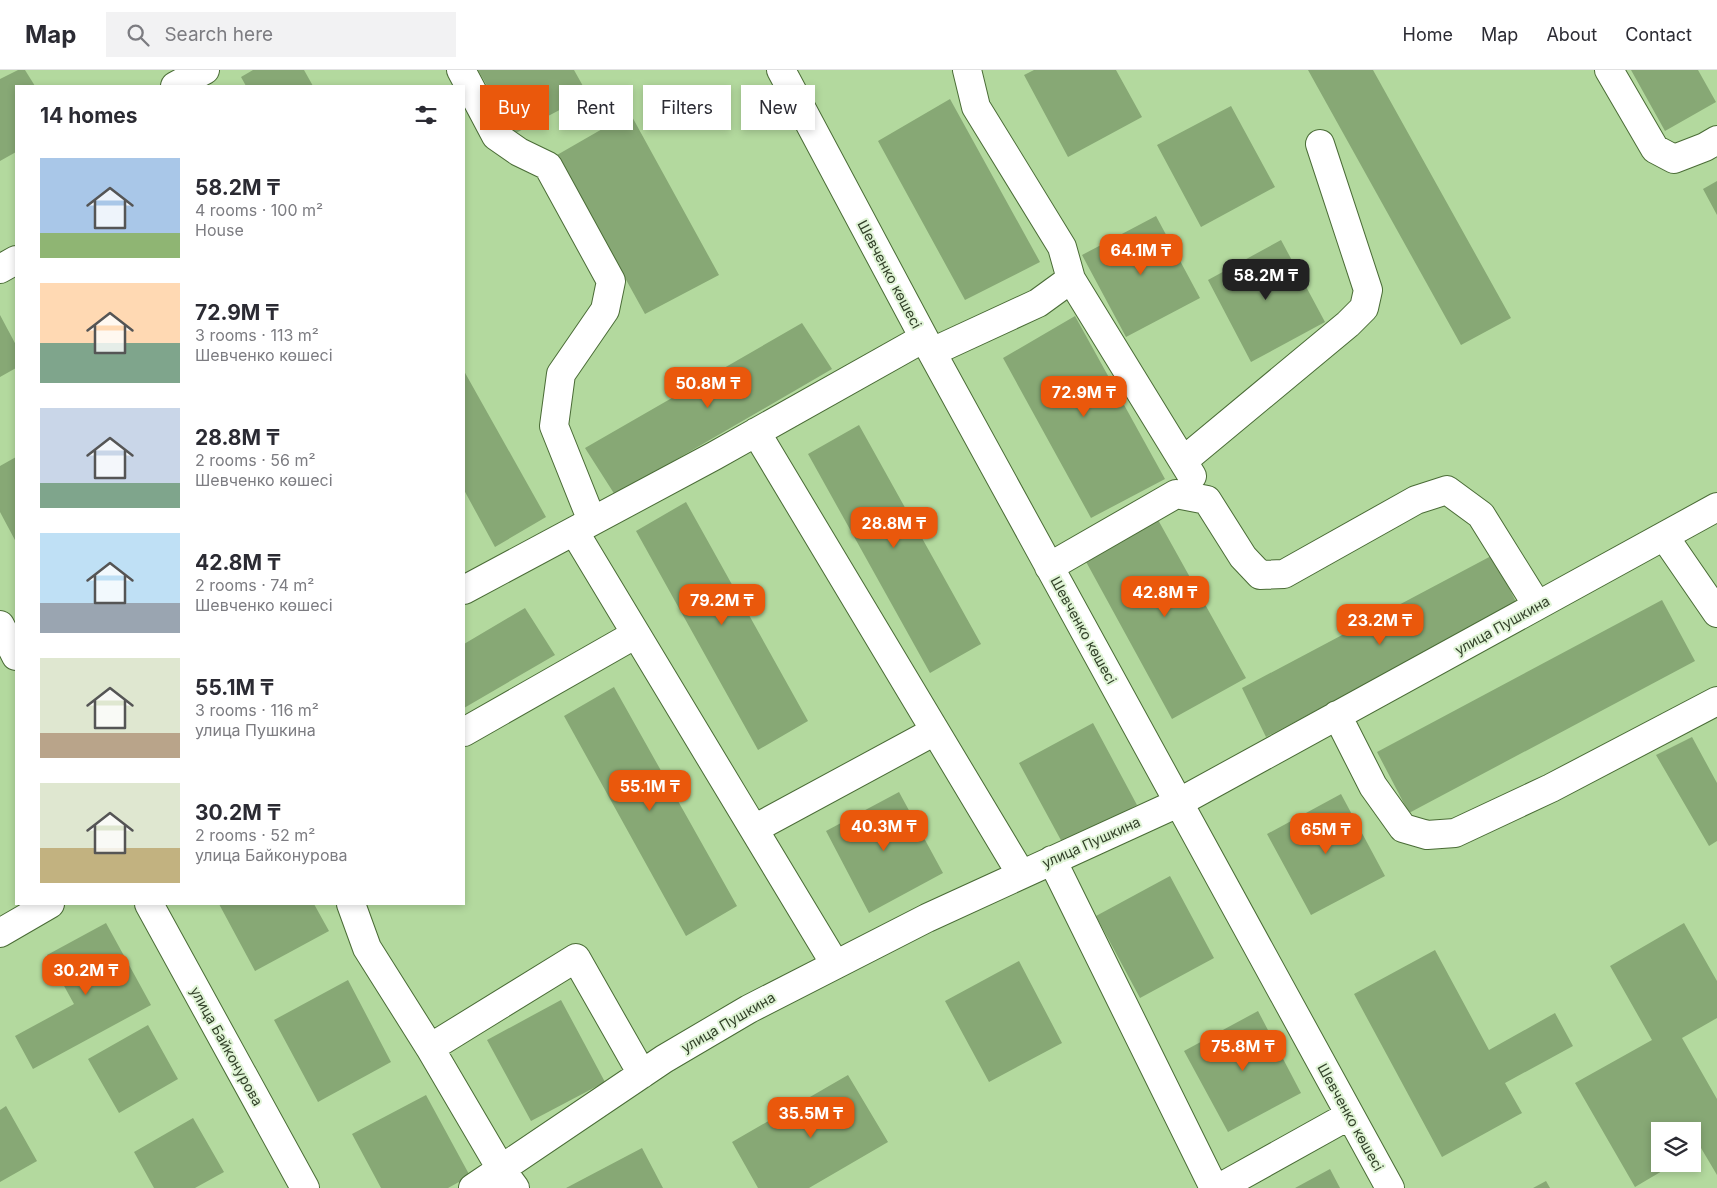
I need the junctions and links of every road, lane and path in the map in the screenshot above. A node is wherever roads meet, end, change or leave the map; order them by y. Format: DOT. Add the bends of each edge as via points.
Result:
graph roads {
  1 [pos="461,70"];
  2 [pos="782,70"];
  3 [pos="967,70"];
  4 [pos="1609,70"];
  5 [pos="1717,140"];
  6 [pos="1320,144"];
  7 [pos="15,260"];
  8 [pos="0,268"];
  9 [pos="1071,279"];
  10 [pos="928,345"];
  11 [pos="756,432"];
  12 [pos="1183,461"];
  13 [pos="1207,500"];
  14 [pos="1717,508"];
  15 [pos="583,526"];
  16 [pos="1664,536"];
  17 [pos="1049,567"];
  18 [pos="465,585"];
  19 [pos="1537,605"];
  20 [pos="1717,613"];
  21 [pos="0,625"];
  22 [pos="636,634"];
  23 [pos="15,654"];
  24 [pos="1717,701"];
  25 [pos="1337,715"];
  26 [pos="465,731"];
  27 [pos="935,731"];
  28 [pos="1178,802"];
  29 [pos="754,829"];
  30 [pos="1052,860"];
  31 [pos="1021,874"];
  32 [pos="48,905"];
  33 [pos="150,905"];
  34 [pos="351,905"];
  35 [pos="0,933"];
  36 [pos="835,964"];
  37 [pos="430,1048"];
  38 [pos="642,1074"];
  39 [pos="1350,1115"];
  40 [pos="508,1178"];
  41 [pos="305,1188"];
  42 [pos="472,1188"];
  43 [pos="1214,1188"];
  44 [pos="1219,1188"];
  45 [pos="1390,1188"];
  1 -- 15 [label="street" via="496,136 548,166 611,281 606,310 561,374 554,426"];
  2 -- 10 [label="street, Шевченко көшесі"];
  3 -- 9 [label="street" via="976,107 1062,247"];
  4 -- 5 [label="street" via="1655,149 1674,158"];
  6 -- 12 [label="street" via="1368,290 1364,308"];
  7 -- 8 [label="street"];
  9 -- 10 [label="street" via="1038,302"];
  9 -- 12 [label="street"];
  10 -- 11 [label="street"];
  10 -- 17 [label="street, Шевченко көшесі"];
  11 -- 15 [label="street"];
  11 -- 27 [label="street"];
  12 -- 13 [label="street"];
  13 -- 17 [label="street" via="1176,494"];
  13 -- 19 [label="street" via="1243,557 1260,575 1284,574 1416,500 1447,490 1481,514"];
  14 -- 16 [label="street, улица Пушкина"];
  15 -- 18 [label="street"];
  15 -- 22 [label="street"];
  16 -- 19 [label="street, улица Пушкина"];
  16 -- 20 [label="street"];
  17 -- 28 [label="street, Шевченко көшесі"];
  19 -- 25 [label="street, улица Пушкина"];
  21 -- 23 [label="street"];
  22 -- 26 [label="street"];
  22 -- 29 [label="street"];
  24 -- 25 [label="street" via="1551,788 1454,832 1427,835 1403,828 1372,786"];
  25 -- 28 [label="street, улица Пушкина"];
  27 -- 29 [label="street"];
  27 -- 31 [label="street"];
  28 -- 30 [label="street, улица Пушкина"];
  28 -- 39 [label="street, Шевченко көшесі"];
  29 -- 36 [label="street"];
  30 -- 31 [label="street, улица Пушкина"];
  30 -- 43 [label="street"];
  31 -- 36 [label="street, улица Пушкина"];
  32 -- 35 [label="street"];
  33 -- 41 [label="street, улица Байконурова"];
  34 -- 37 [label="street" via="367,948"];
  36 -- 38 [label="street, улица Пушкина" via="749,1009"];
  37 -- 38 [label="street" via="576,958"];
  37 -- 40 [label="street"];
  38 -- 40 [label="street, улица Пушкина"];
  39 -- 44 [label="street"];
  39 -- 45 [label="street, Шевченко көшесі"];
  40 -- 42 [label="street, улица Пушкина"];
}
